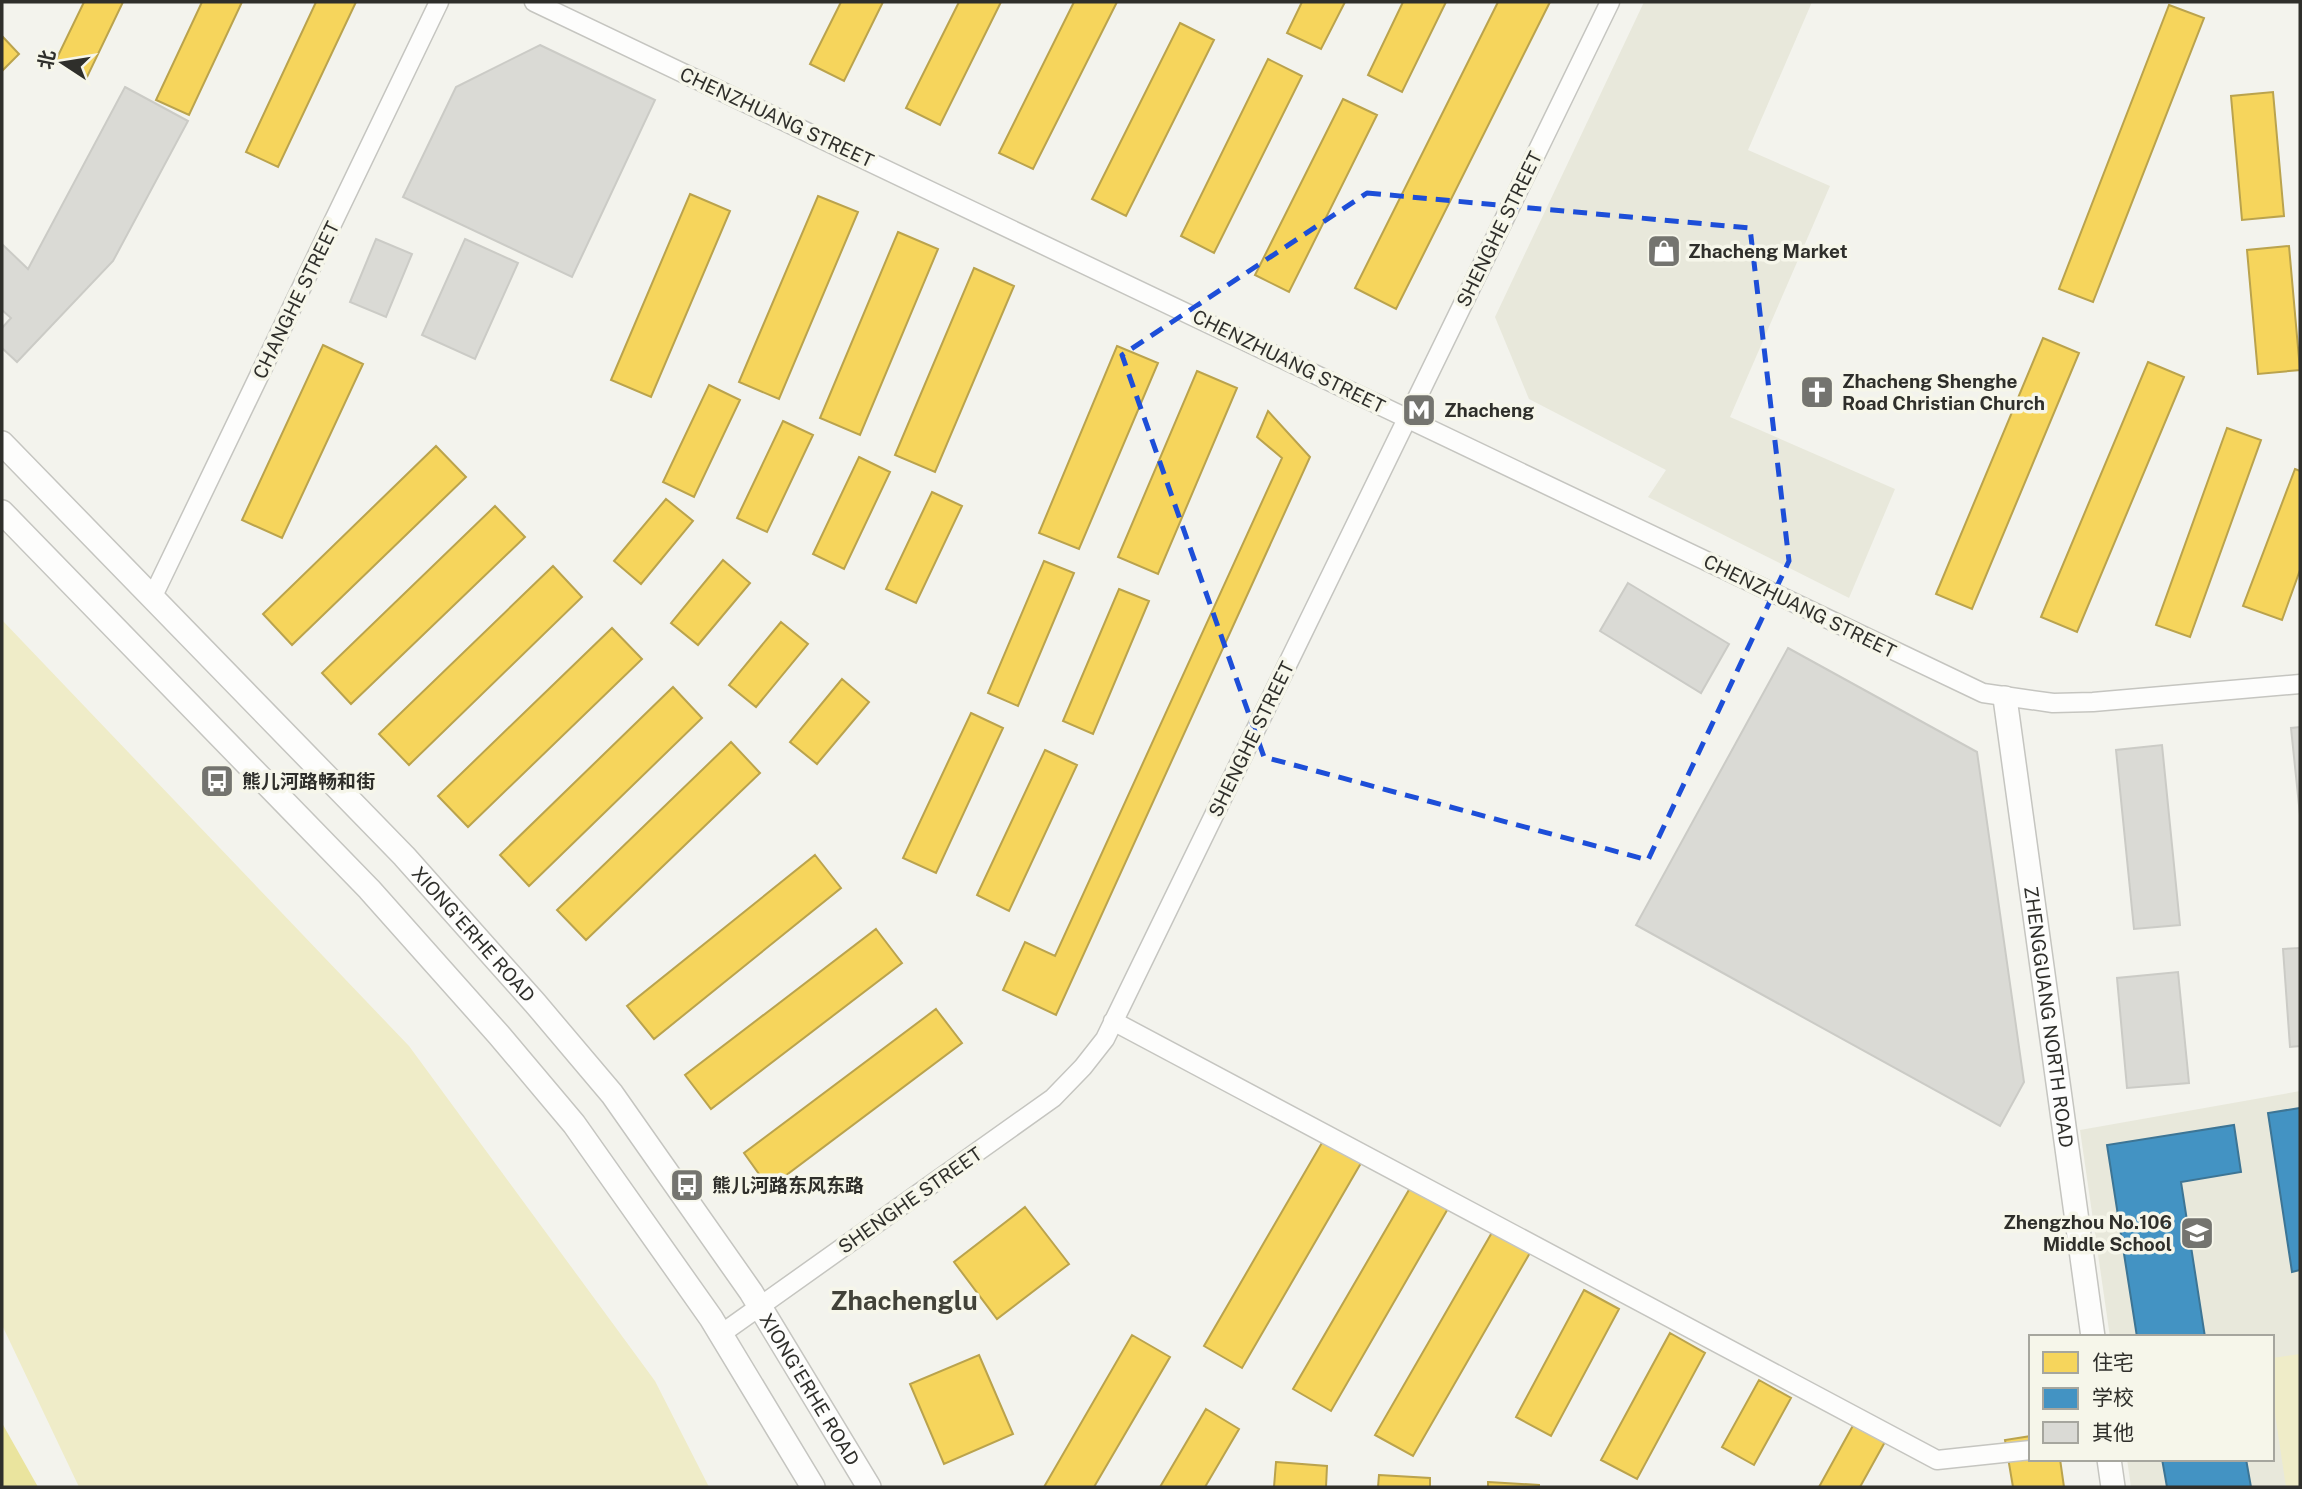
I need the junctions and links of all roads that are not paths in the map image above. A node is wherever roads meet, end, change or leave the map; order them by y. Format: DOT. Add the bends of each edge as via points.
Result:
graph roads {
  1 [pos="439,2"];
  2 [pos="534,2"];
  3 [pos="1610,2"];
  4 [pos="1408,418"];
  5 [pos="2,443"];
  6 [pos="2,512"];
  7 [pos="152,598"];
  8 [pos="2300,684"];
  9 [pos="2005,698"];
  10 [pos="1113,1021"];
  11 [pos="761,1307"];
  12 [pos="721,1334"];
  13 [pos="2093,1335"];
  14 [pos="2029,1450"];
  15 [pos="2109,1461"];
  16 [pos="813,1487"];
  17 [pos="869,1487"];
  18 [pos="2113,1487"];
  1 -- 7 [label="street, CHANGHE STREET"];
  2 -- 4 [label="street, CHENZHUANG STREET"];
  3 -- 4 [label="street, SHENGHE STREET"];
  4 -- 9 [label="street, CHENZHUANG STREET" via="1963,684"];
  4 -- 10 [label="street, SHENGHE STREET"];
  5 -- 7 [label="street, XIONG'ERHE ROAD"];
  6 -- 12 [label="street" via="369,889 499,1035 574,1124"];
  7 -- 11 [label="street, XIONG'ERHE ROAD" via="404,856 535,1003 611,1094"];
  8 -- 9 [label="street, CHENZHUANG STREET" via="2093,702"];
  9 -- 13 [label="street, ZHENGGUANG NORTH ROAD"];
  10 -- 11 [label="street, SHENGHE STREET" via="1105,1039 1054,1098"];
  10 -- 14 [label="street" via="1937,1460"];
  11 -- 12 [label="street, SHENGHE STREET"];
  11 -- 17 [label="street, XIONG'ERHE ROAD"];
  12 -- 16 [label="street"];
  15 -- 18 [label="street"];
}
